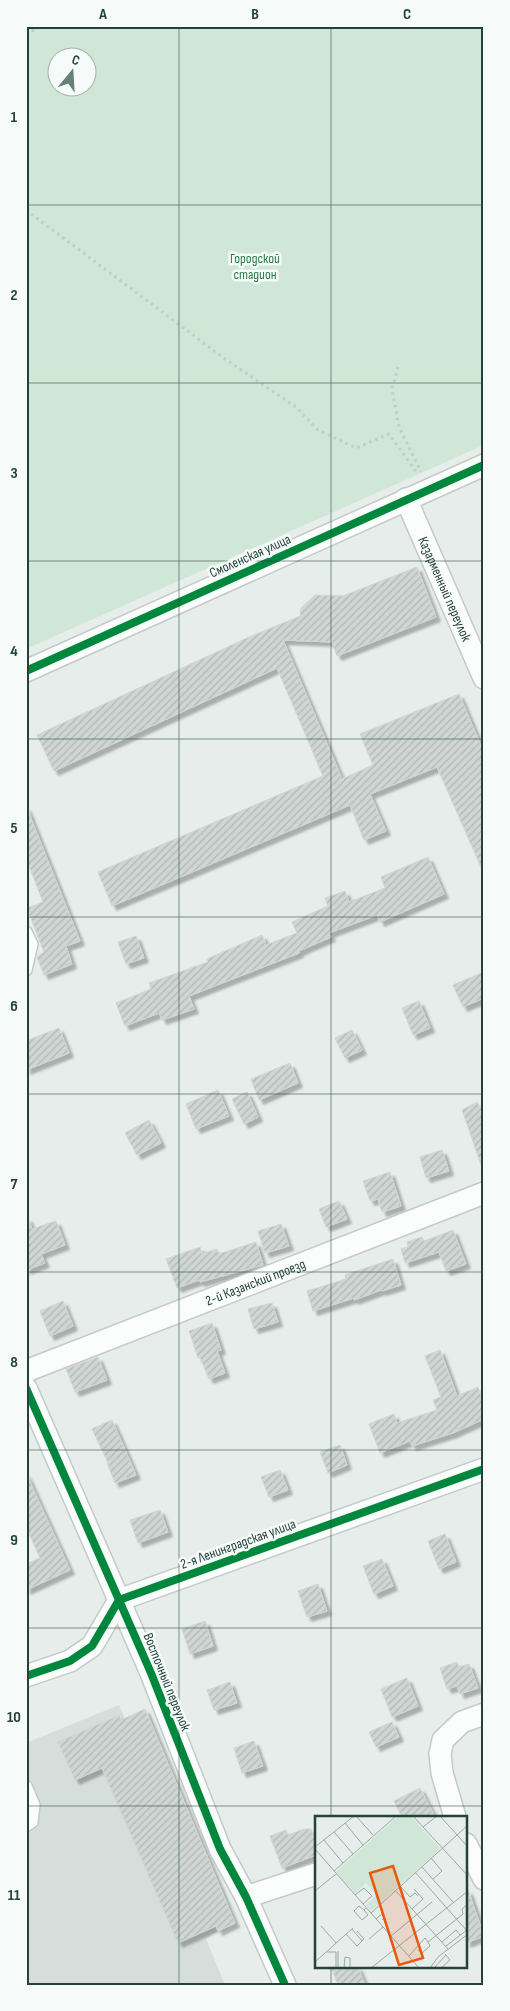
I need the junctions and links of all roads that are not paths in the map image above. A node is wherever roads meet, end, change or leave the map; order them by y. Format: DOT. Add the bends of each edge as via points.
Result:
graph roads {
  1 [pos="484,465"];
  2 [pos="406,498"];
  3 [pos="26,671"];
  4 [pos="484,678"];
  5 [pos="26,932"];
  6 [pos="26,970"];
  7 [pos="484,1193"];
  8 [pos="26,1371"];
  9 [pos="26,1388"];
  10 [pos="484,1469"];
  11 [pos="119,1600"];
  12 [pos="26,1676"];
  13 [pos="484,1714"];
  14 [pos="26,1786"];
  15 [pos="455,1816"];
  16 [pos="26,1826"];
  17 [pos="468,1848"];
  18 [pos="315,1874"];
  19 [pos="484,1879"];
  20 [pos="246,1897"];
  21 [pos="285,1985"];
  1 -- 2 [label="street, Смоленская улица"];
  2 -- 3 [label="street, Смоленская улица"];
  2 -- 4 [label="street, Казарменный переулок"];
  5 -- 6 [label="lane" via="32,944"];
  7 -- 8 [label="street, 2-й Казанский проезд"];
  9 -- 11 [label="street, Восточный переулок"];
  10 -- 11 [label="street, 2-я Ленинградская улица"];
  11 -- 12 [label="street" via="92,1646 70,1661"];
  11 -- 20 [label="street, Восточный переулок" via="220,1849"];
  13 -- 15 [label="street" via="462,1722 443,1740 440,1754 442,1773"];
  14 -- 16 [label="lane" via="34,1805 32,1822"];
  17 -- 19 [label="street"];
  18 -- 20 [label="street"];
  20 -- 21 [label="street, Восточный переулок"];
}
